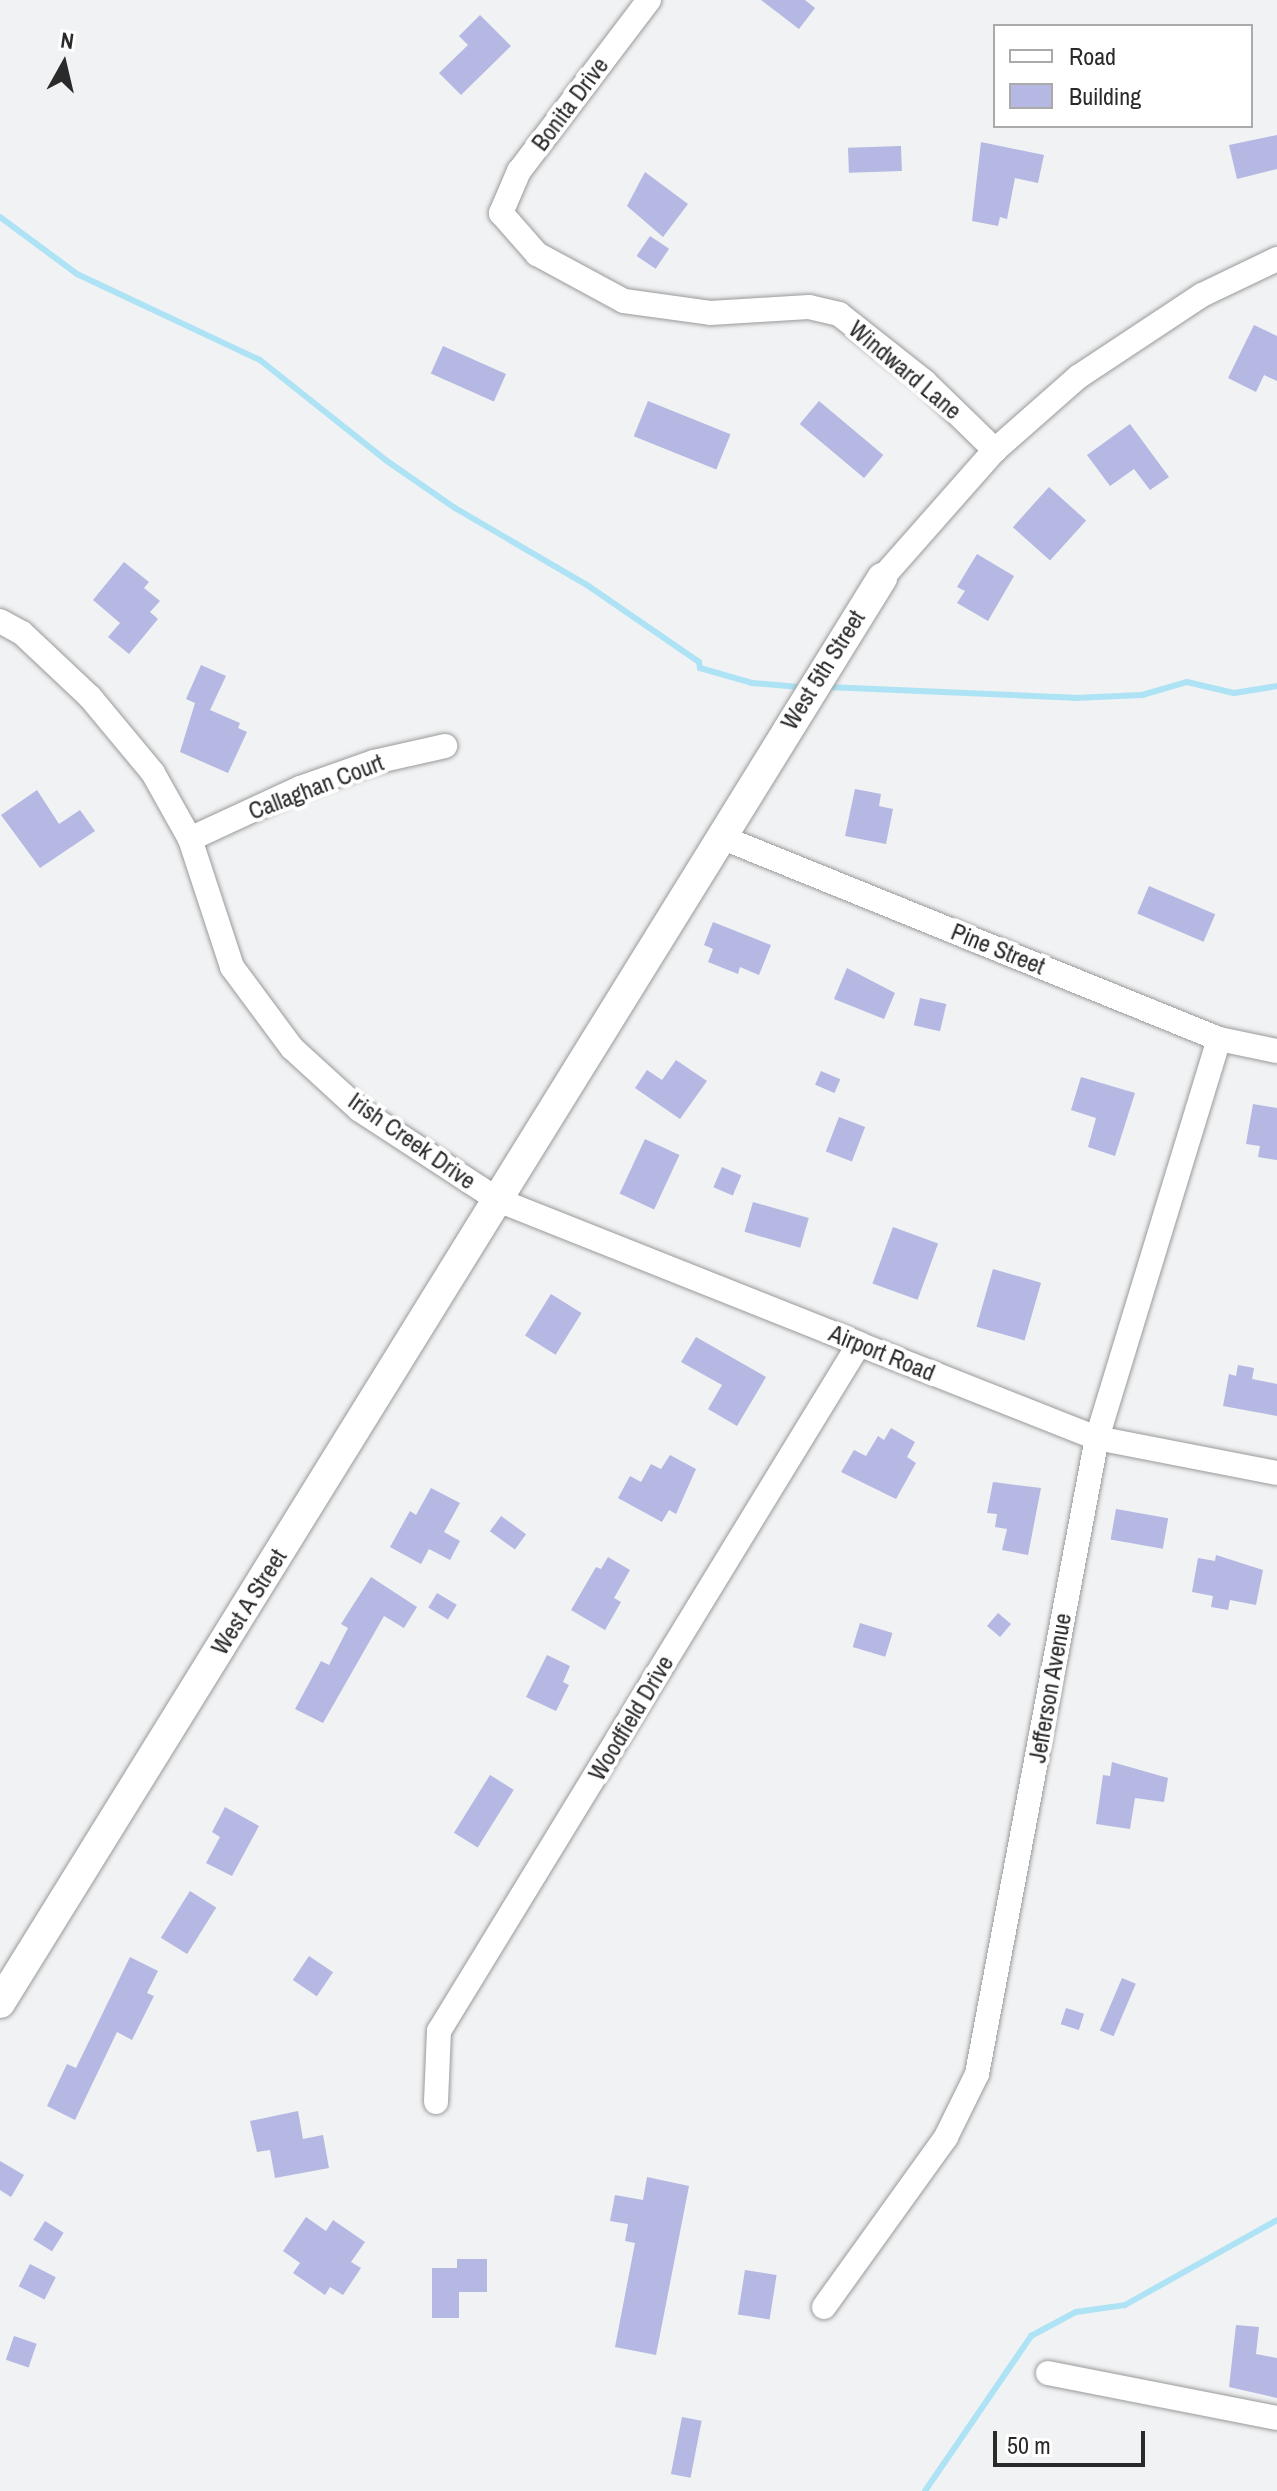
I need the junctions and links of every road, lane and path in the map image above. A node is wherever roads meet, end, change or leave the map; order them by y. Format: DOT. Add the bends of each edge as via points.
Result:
graph roads {
  1 [pos="649,0"];
  2 [pos="501,213"];
  3 [pos="1273,264"];
  4 [pos="995,450"];
  5 [pos="882,578"];
  6 [pos="0,621"];
  7 [pos="445,746"];
  8 [pos="721,837"];
  9 [pos="190,839"];
  10 [pos="1219,1039"];
  11 [pos="1277,1051"];
  12 [pos="498,1200"];
  13 [pos="859,1344"];
  14 [pos="1097,1438"];
  15 [pos="1277,1473"];
  16 [pos="0,2003"];
  17 [pos="436,2102"];
  18 [pos="824,2307"];
  19 [pos="1048,2373"];
  20 [pos="1277,2418"];
  1 -- 2 [label="street, Bonita Drive" via="519,171"];
  2 -- 4 [label="street, Windward Lane" via="537,254 624,301 710,313 809,307 839,314 925,382"];
  3 -- 4 [label="street, West 5th Street" via="1141,331 1078,377"];
  4 -- 5 [label="street, West 5th Street"];
  5 -- 8 [label="street, West 5th Street"];
  6 -- 9 [label="street, Irish Creek Drive" via="22,633 90,697 153,773"];
  7 -- 9 [label="street, Callaghan Court" via="374,762 300,788"];
  8 -- 10 [label="street, Pine Street"];
  8 -- 12 [label="street, West 5th Street"];
  9 -- 12 [label="street, Irish Creek Drive" via="232,967 292,1048 360,1110"];
  10 -- 11 [label="street, Pine Street"];
  10 -- 14 [label="street, Jefferson Avenue"];
  12 -- 13 [label="street, Airport Road"];
  12 -- 16 [label="street, West A Street"];
  13 -- 14 [label="street, Airport Road"];
  13 -- 17 [label="street, Woodfield Drive" via="439,2031"];
  14 -- 15 [label="street, Airport Road"];
  14 -- 18 [label="street, Jefferson Avenue" via="977,2074 946,2137"];
  19 -- 20 [label="street"];
}
